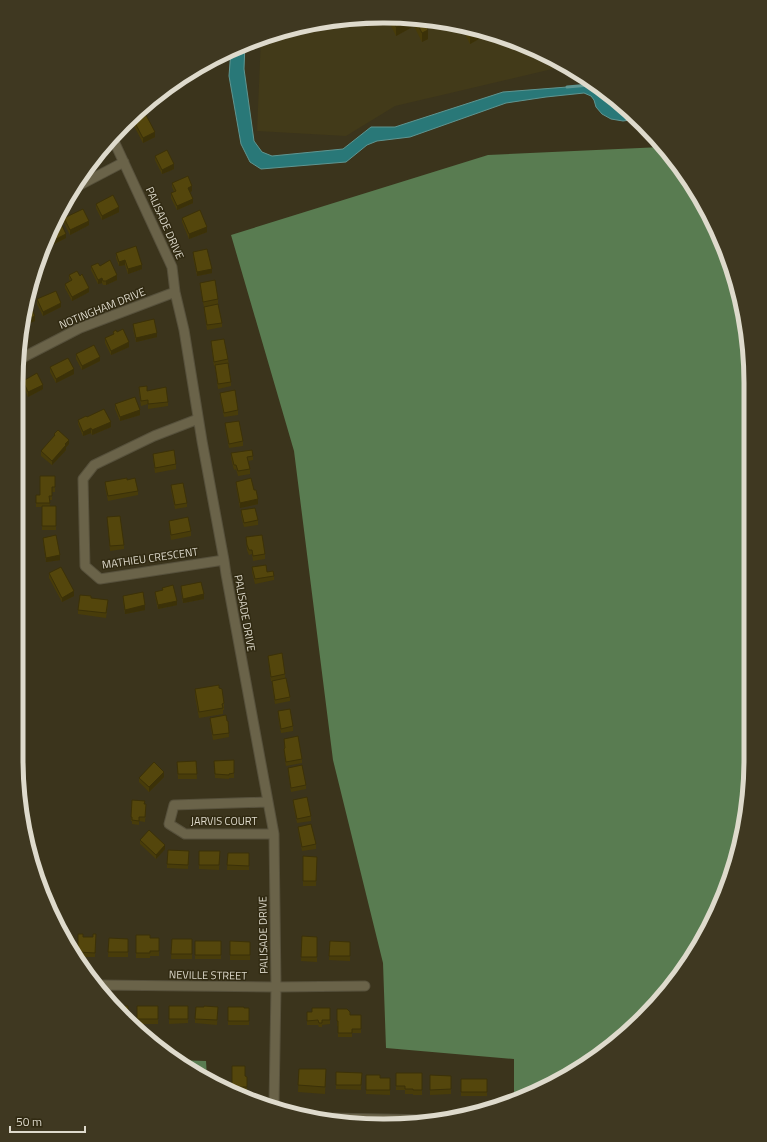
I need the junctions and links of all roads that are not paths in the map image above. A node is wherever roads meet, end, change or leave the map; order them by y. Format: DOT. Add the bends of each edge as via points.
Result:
graph roads {
  1 [pos="115,143"];
  2 [pos="124,162"];
  3 [pos="84,183"];
  4 [pos="175,292"];
  5 [pos="24,357"];
  6 [pos="198,419"];
  7 [pos="224,560"];
  8 [pos="267,802"];
  9 [pos="274,834"];
  10 [pos="103,985"];
  11 [pos="365,986"];
  12 [pos="276,987"];
  13 [pos="274,1102"];
  1 -- 2 [label="street, PALISADE DRIVE"];
  2 -- 3 [label="street"];
  2 -- 4 [label="street, PALISADE DRIVE" via="172,267"];
  4 -- 5 [label="street, NOTINGHAM DRIVE" via="80,328"];
  4 -- 6 [label="street, PALISADE DRIVE" via="184,330"];
  6 -- 7 [label="street, PALISADE DRIVE"];
  6 -- 7 [label="street, MATHIEU CRESCENT" via="154,436 94,465 83,479 85,566 100,579"];
  7 -- 8 [label="street, PALISADE DRIVE"];
  8 -- 9 [label="street, PALISADE DRIVE"];
  8 -- 9 [label="street, JARVIS COURT" via="174,804 169,824 185,834"];
  9 -- 12 [label="street, PALISADE DRIVE"];
  10 -- 12 [label="street, NEVILLE STREET"];
  11 -- 12 [label="street, NEVILLE STREET"];
  12 -- 13 [label="street, PALISADE DRIVE"];
}
